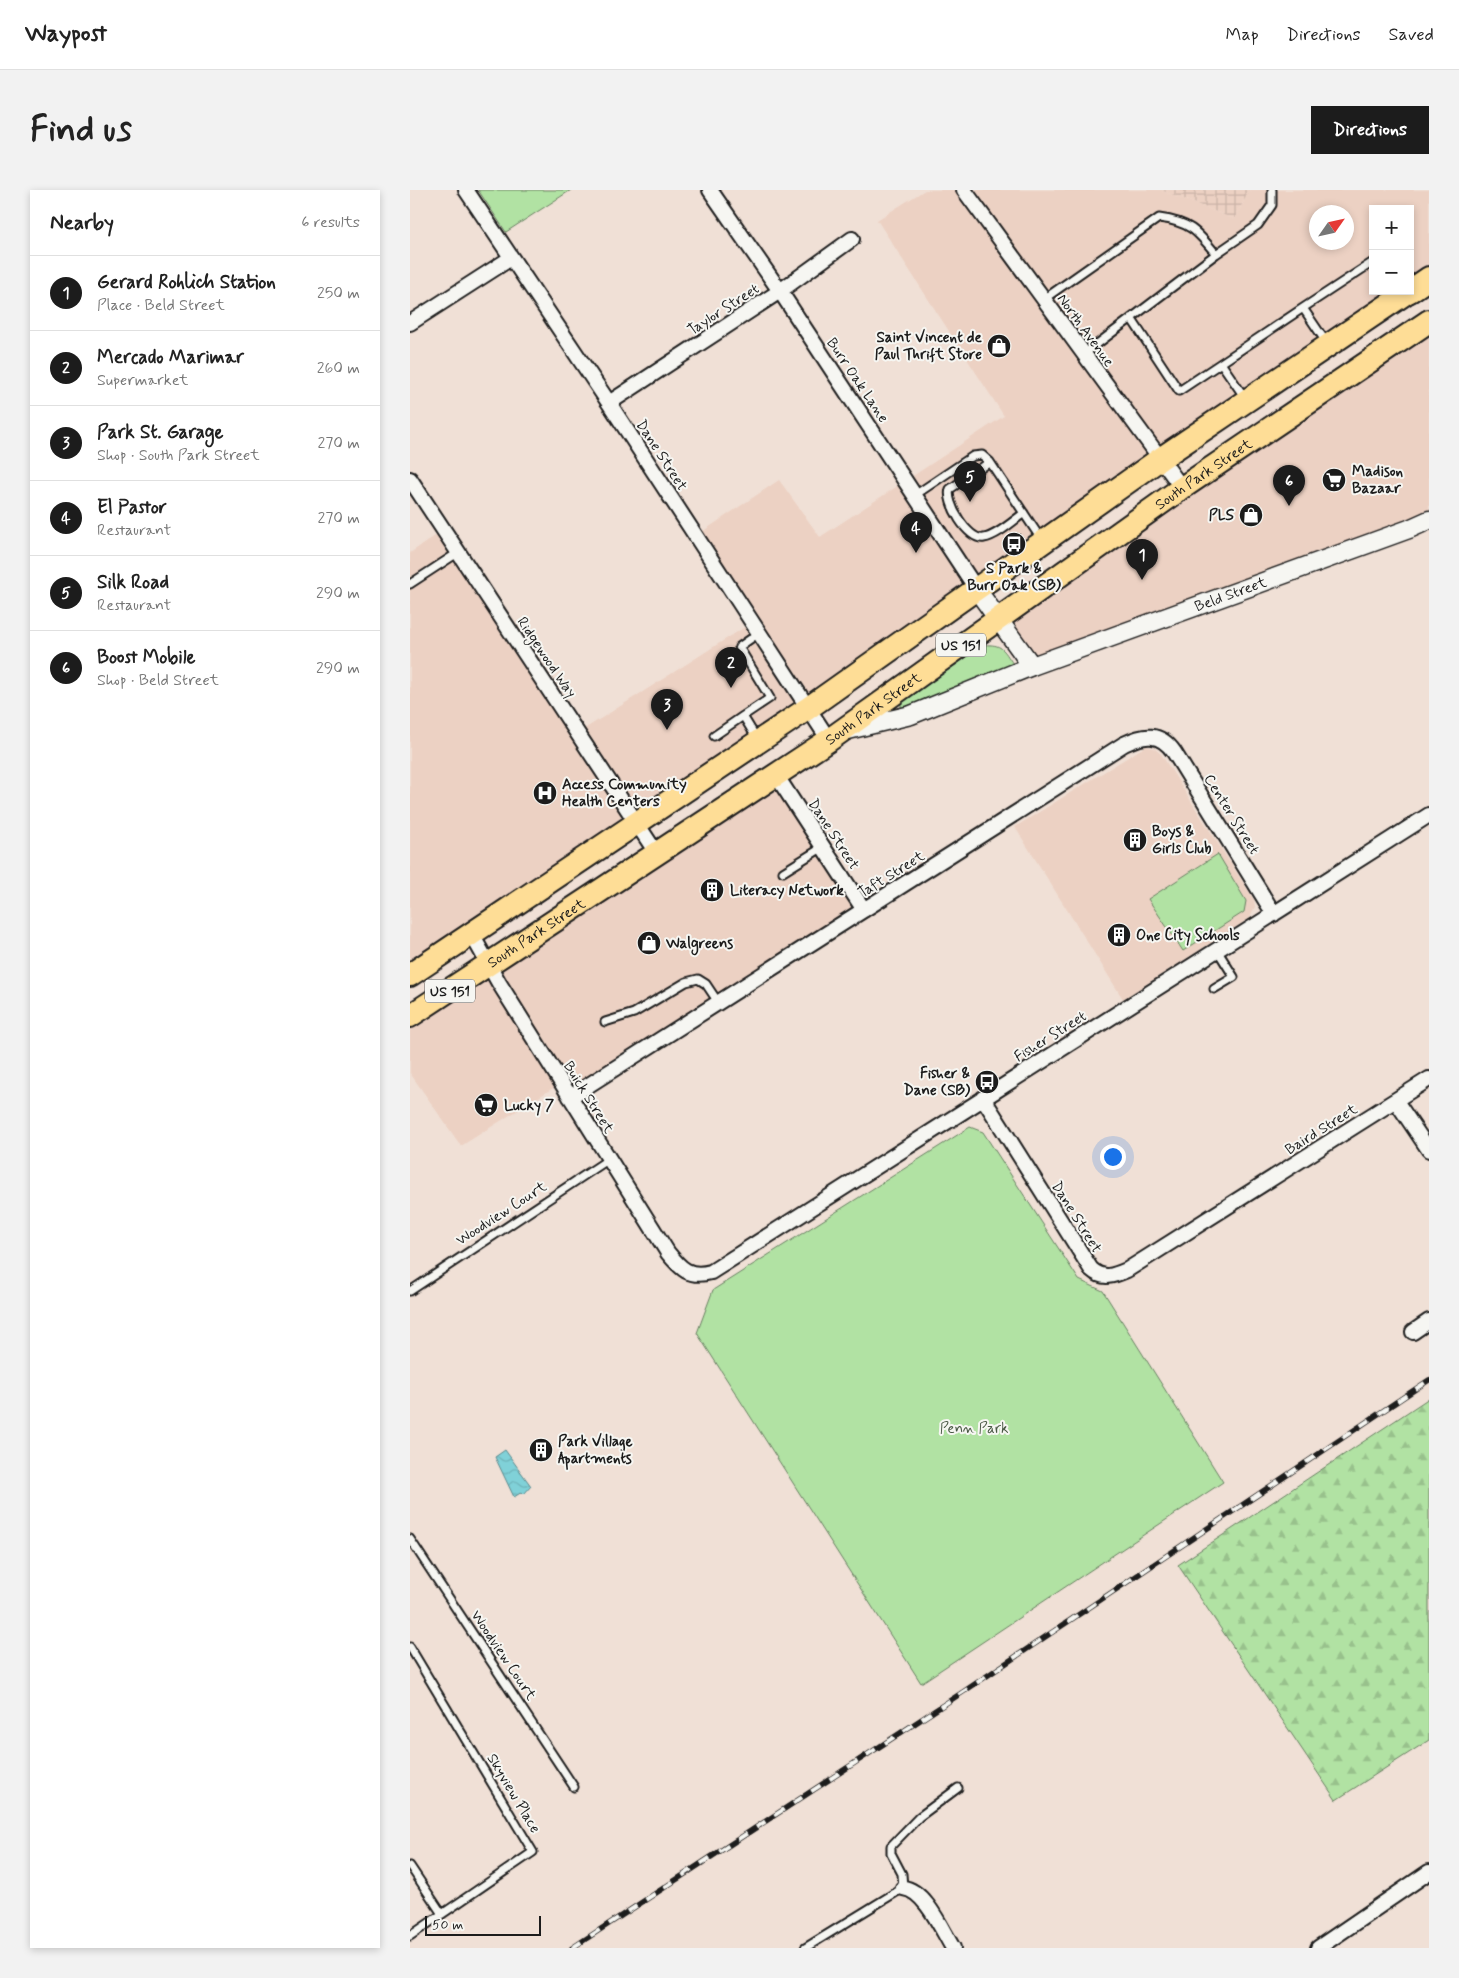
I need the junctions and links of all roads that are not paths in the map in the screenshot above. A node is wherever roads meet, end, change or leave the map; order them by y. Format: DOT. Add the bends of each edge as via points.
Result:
graph roads {
  1 [pos="466,190"];
  2 [pos="710,190"];
  3 [pos="964,190"];
  4 [pos="1272,190"];
  5 [pos="852,238"];
  6 [pos="1216,254"];
  7 [pos="510,258"];
  8 [pos="1369,265"];
  9 [pos="1429,278"];
  10 [pos="1414,288"];
  11 [pos="780,291"];
  12 [pos="1404,295"];
  13 [pos="1044,299"];
  14 [pos="1303,308"];
  15 [pos="1131,318"];
  16 [pos="1429,321"];
  17 [pos="410,323"];
  18 [pos="1328,346"];
  19 [pos="1084,354"];
  20 [pos="1221,363"];
  21 [pos="1246,401"];
  22 [pos="609,403"];
  23 [pos="1160,459"];
  24 [pos="990,462"];
  25 [pos="410,479"];
  26 [pos="1182,488"];
  27 [pos="915,495"];
  28 [pos="1024,514"];
  29 [pos="1429,520"];
  30 [pos="1043,542"];
  31 [pos="458,552"];
  32 [pos="410,584"];
  33 [pos="977,590"];
  34 [pos="998,618"];
  35 [pos="758,633"];
  36 [pos="1032,666"];
  37 [pos="807,709"];
  38 [pos="744,716"];
  39 [pos="714,736"];
  40 [pos="834,736"];
  41 [pos="1156,736"];
  42 [pos="759,742"];
  43 [pos="776,775"];
  44 [pos="1429,816"];
  45 [pos="637,824"];
  46 [pos="823,847"];
  47 [pos="657,854"];
  48 [pos="783,872"];
  49 [pos="864,910"];
  50 [pos="1274,914"];
  51 [pos="472,934"];
  52 [pos="1217,950"];
  53 [pos="489,964"];
  54 [pos="410,975"];
  55 [pos="1214,989"];
  56 [pos="718,1002"];
  57 [pos="410,1016"];
  58 [pos="605,1022"];
  59 [pos="1429,1079"];
  60 [pos="570,1097"];
  61 [pos="982,1098"];
  62 [pos="1396,1101"];
  63 [pos="1429,1150"];
  64 [pos="609,1159"];
  65 [pos="1229,1205"];
  66 [pos="686,1272"];
  67 [pos="410,1291"];
  68 [pos="1429,1321"];
  69 [pos="1413,1332"];
  70 [pos="410,1539"];
  71 [pos="411,1650"];
  72 [pos="574,1787"];
  73 [pos="958,1788"];
  74 [pos="410,1866"];
  75 [pos="1429,1872"];
  76 [pos="903,1888"];
  77 [pos="442,1914"];
  78 [pos="410,1936"];
  79 [pos="805,1948"];
  80 [pos="953,1948"];
  81 [pos="1318,1948"];
  1 -- 7 [label="street, Dane Street"];
  2 -- 11 [label="street, Burr Oak Lane"];
  3 -- 13 [label="street, North Avenue"];
  4 -- 6 [label="lane" via="1272,205 1258,225"];
  5 -- 11 [label="street, Taylor Street"];
  6 -- 13 [label="lane" via="1194,228 1176,220 1159,218"];
  6 -- 15 [label="lane"];
  7 -- 17 [label="street"];
  7 -- 22 [label="street, Dane Street"];
  8 -- 14 [label="lane"];
  9 -- 10 [label="main road, US 151"];
  11 -- 22 [label="street, Taylor Street"];
  11 -- 27 [label="street, Burr Oak Lane"];
  12 -- 18 [label="main road, US 151"];
  13 -- 19 [label="street, North Avenue"];
  14 -- 18 [label="lane"];
  14 -- 20 [label="lane"];
  15 -- 19 [label="lane"];
  15 -- 20 [label="lane" via="1179,391"];
  16 -- 26 [label="main road, South Park Street / US 151"];
  18 -- 21 [label="main road, US 151"];
  19 -- 23 [label="street, North Avenue"];
  20 -- 21 [label="lane"];
  21 -- 23 [label="main road, US 151"];
  22 -- 35 [label="street, Dane Street"];
  23 -- 26 [label="street, North Avenue"];
  23 -- 30 [label="main road, US 151"];
  24 -- 27 [label="lane" via="982,455 973,456"];
  24 -- 28 [label="lane"];
  24 -- 28 [label="lane" via="950,489 949,503 970,534 979,538 990,536"];
  25 -- 31 [label="street, Ridgewood Way"];
  26 -- 34 [label="main road, South Park Street / US 151"];
  27 -- 33 [label="street, Burr Oak Lane"];
  28 -- 30 [label="lane"];
  29 -- 36 [label="street, Beld Street"];
  30 -- 33 [label="main road, US 151"];
  31 -- 32 [label="lane"];
  31 -- 45 [label="street, Ridgewood Way"];
  33 -- 34 [label="street"];
  33 -- 37 [label="main road, US 151"];
  34 -- 36 [label="street"];
  34 -- 40 [label="main road, South Park Street / US 151"];
  35 -- 37 [label="street, Dane Street"];
  35 -- 38 [label="lane" via="739,647 770,698"];
  36 -- 40 [label="street, Beld Street" via="911,715"];
  37 -- 40 [label="street, Dane Street"];
  37 -- 42 [label="main road, US 151"];
  38 -- 39 [label="lane"];
  38 -- 42 [label="lane"];
  40 -- 43 [label="main road, South Park Street / US 151"];
  41 -- 49 [label="street, Taft Street" via="1142,736 1124,744"];
  41 -- 50 [label="street, Center Street" via="1174,752"];
  42 -- 45 [label="main road, US 151"];
  43 -- 46 [label="street, Dane Street"];
  43 -- 47 [label="main road, South Park Street / US 151"];
  44 -- 50 [label="street, Fisher Street"];
  45 -- 47 [label="street, Ridgewood Way"];
  45 -- 51 [label="main road, US 151"];
  46 -- 48 [label="lane"];
  46 -- 49 [label="street, Dane Street"];
  47 -- 53 [label="main road, South Park Street / US 151"];
  49 -- 56 [label="street, Taft Street"];
  50 -- 52 [label="street, Fisher Street"];
  51 -- 53 [label="street, Buick Street"];
  51 -- 54 [label="main road, US 151"];
  52 -- 55 [label="lane" via="1234,977"];
  52 -- 61 [label="street, Fisher Street"];
  53 -- 57 [label="main road, South Park Street / US 151"];
  53 -- 60 [label="street, Buick Street"];
  56 -- 58 [label="lane" via="706,984 698,979 686,982 634,1013"];
  56 -- 60 [label="street, Taft Street"];
  59 -- 62 [label="street, Baird Street"];
  60 -- 64 [label="street, Buick Street"];
  61 -- 65 [label="street, Dane Street" via="1096,1274 1110,1277 1127,1270"];
  61 -- 66 [label="street, Fisher Street" via="711,1272 702,1275"];
  62 -- 63 [label="street"];
  62 -- 65 [label="street, Baird Street"];
  64 -- 66 [label="street, Buick Street" via="668,1253"];
  64 -- 67 [label="lane, Woodview Court"];
  68 -- 69 [label="street"];
  70 -- 72 [label="lane, Woodview Court"];
  71 -- 77 [label="lane, Skyview Place" via="532,1852"];
  73 -- 76 [label="lane" via="919,1817 891,1846 891,1853 902,1874"];
  74 -- 77 [label="lane"];
  75 -- 81 [label="street"];
  76 -- 79 [label="lane"];
  76 -- 80 [label="street" via="912,1889 923,1899"];
  77 -- 78 [label="lane, Skyview Place"];
}
